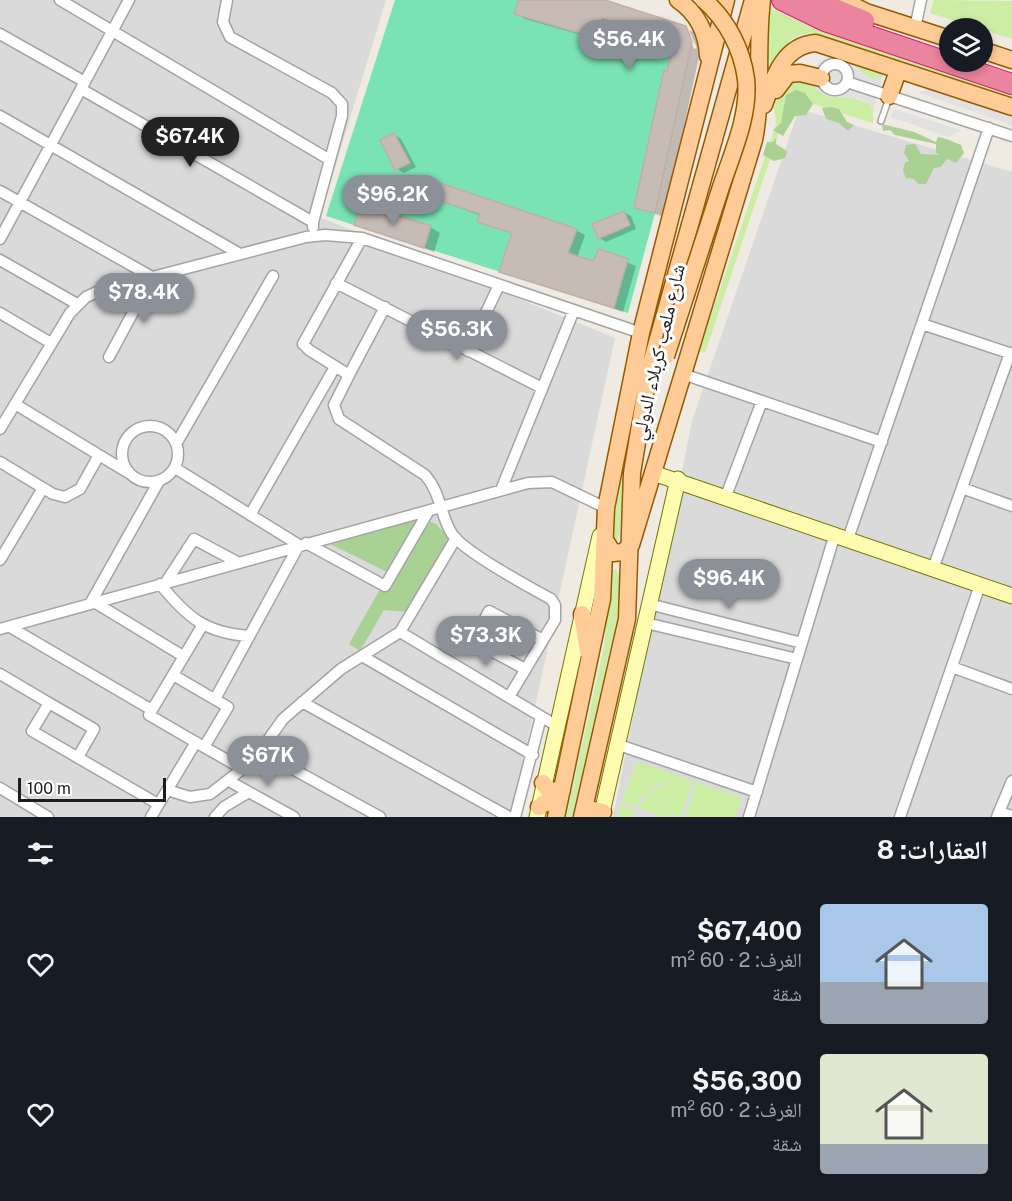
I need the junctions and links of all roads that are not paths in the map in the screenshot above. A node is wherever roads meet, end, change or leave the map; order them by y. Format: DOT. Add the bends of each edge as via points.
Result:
graph roads {
  1 [pos="60,0"];
  2 [pos="129,0"];
  3 [pos="227,0"];
  4 [pos="678,0"];
  5 [pos="704,0"];
  6 [pos="726,0"];
  7 [pos="753,0"];
  8 [pos="762,0"];
  9 [pos="782,0"];
  10 [pos="812,0"];
  11 [pos="842,0"];
  12 [pos="921,0"];
  13 [pos="915,28"];
  14 [pos="112,31"];
  15 [pos="0,34"];
  16 [pos="939,36"];
  17 [pos="939,46"];
  18 [pos="993,54"];
  19 [pos="1012,60"];
  20 [pos="993,64"];
  21 [pos="708,69"];
  22 [pos="1012,70"];
  23 [pos="898,71"];
  24 [pos="821,78"];
  25 [pos="847,82"];
  26 [pos="1012,84"];
  27 [pos="83,86"];
  28 [pos="890,96"];
  29 [pos="1012,107"];
  30 [pos="0,116"];
  31 [pos="758,120"];
  32 [pos="881,121"];
  33 [pos="989,128"];
  34 [pos="1012,136"];
  35 [pos="754,140"];
  36 [pos="51,145"];
  37 [pos="330,160"];
  38 [pos="0,191"];
  39 [pos="20,202"];
  40 [pos="313,222"];
  41 [pos="314,236"];
  42 [pos="362,238"];
  43 [pos="0,239"];
  44 [pos="240,254"];
  45 [pos="0,260"];
  46 [pos="273,276"];
  47 [pos="153,277"];
  48 [pos="336,283"];
  49 [pos="500,285"];
  50 [pos="77,304"];
  51 [pos="385,307"];
  52 [pos="574,310"];
  53 [pos="0,313"];
  54 [pos="922,324"];
  55 [pos="641,333"];
  56 [pos="51,343"];
  57 [pos="468,351"];
  58 [pos="1011,353"];
  59 [pos="110,357"];
  60 [pos="335,367"];
  61 [pos="682,374"];
  62 [pos="349,375"];
  63 [pos="542,388"];
  64 [pos="762,401"];
  65 [pos="15,404"];
  66 [pos="0,429"];
  67 [pos="882,442"];
  68 [pos="176,444"];
  69 [pos="99,455"];
  70 [pos="634,461"];
  71 [pos="0,462"];
  72 [pos="175,468"];
  73 [pos="653,473"];
  74 [pos="130,474"];
  75 [pos="678,479"];
  76 [pos="159,481"];
  77 [pos="43,488"];
  78 [pos="962,488"];
  79 [pos="501,490"];
  80 [pos="726,496"];
  81 [pos="1012,506"];
  82 [pos="443,508"];
  83 [pos="606,508"];
  84 [pos="428,512"];
  85 [pos="250,514"];
  86 [pos="842,537"];
  87 [pos="456,538"];
  88 [pos="604,540"];
  89 [pos="303,544"];
  90 [pos="631,545"];
  91 [pos="0,560"];
  92 [pos="237,562"];
  93 [pos="933,569"];
  94 [pos="604,570"];
  95 [pos="630,582"];
  96 [pos="163,583"];
  97 [pos="980,585"];
  98 [pos="1012,596"];
  99 [pos="92,603"];
  100 [pos="650,604"];
  101 [pos="582,614"];
  102 [pos="646,623"];
  103 [pos="202,626"];
  104 [pos="5,628"];
  105 [pos="400,632"];
  106 [pos="249,636"];
  107 [pos="543,640"];
  108 [pos="802,643"];
  109 [pos="183,656"];
  110 [pos="362,656"];
  111 [pos="797,659"];
  112 [pos="589,663"];
  113 [pos="952,667"];
  114 [pos="525,669"];
  115 [pos="0,674"];
  116 [pos="172,675"];
  117 [pos="1012,689"];
  118 [pos="509,697"];
  119 [pos="215,699"];
  120 [pos="302,702"];
  121 [pos="49,703"];
  122 [pos="152,710"];
  123 [pos="541,717"];
  124 [pos="557,726"];
  125 [pos="200,745"];
  126 [pos="619,745"];
  127 [pos="260,751"];
  128 [pos="533,755"];
  129 [pos="78,757"];
  130 [pos="243,769"];
  131 [pos="229,781"];
  132 [pos="1012,781"];
  133 [pos="543,783"];
  134 [pos="0,788"];
  135 [pos="167,790"];
  136 [pos="249,792"];
  137 [pos="757,792"];
  138 [pos="158,804"];
  139 [pos="559,804"];
  140 [pos="538,812"];
  141 [pos="583,812"];
  142 [pos="998,814"];
  143 [pos="602,815"];
  144 [pos="1012,816"];
  145 [pos="48,817"];
  146 [pos="151,817"];
  147 [pos="215,817"];
  148 [pos="294,817"];
  149 [pos="380,817"];
  150 [pos="509,817"];
  151 [pos="515,817"];
  152 [pos="749,817"];
  153 [pos="900,817"];
  1 -- 14 [label="street"];
  2 -- 14 [label="street"];
  3 -- 37 [label="street" via="223,22 230,38 340,100 342,116"];
  4 -- 21 [label="main road" via="699,21"];
  5 -- 70 [label="main road, bridge" via="724,22 736,44 746,79 746,100"];
  6 -- 21 [label="main road, شارع ملعب كربلاء الدولي"];
  7 -- 70 [label="main road, شارع ملعب كربلاء الدولي" via="663,316"];
  8 -- 31 [label="main road" via="757,43"];
  9 -- 26 [label="highway" via="855,32"];
  10 -- 17 [label="highway"];
  11 -- 13 [label="main road"];
  12 -- 13 [label="street"];
  13 -- 16 [label="main road"];
  14 -- 27 [label="street"];
  14 -- 37 [label="street"];
  15 -- 27 [label="street"];
  18 -- 19 [label="main road"];
  20 -- 22 [label="highway"];
  21 -- 55 [label="main road, شارع ملعب كربلاء الدولي"];
  23 -- 28 [label="main road"];
  23 -- 29 [label="main road"];
  23 -- 31 [label="main road" via="822,45 801,46 778,69"];
  24 -- 25 [label="street" via="832,91"];
  24 -- 25 [label="street" via="827,66 835,64 846,70"];
  24 -- 35 [label="main road" via="794,72 783,78"];
  25 -- 28 [label="street"];
  27 -- 36 [label="street"];
  27 -- 40 [label="street"];
  28 -- 32 [label="lane"];
  28 -- 33 [label="street"];
  30 -- 36 [label="street"];
  31 -- 35 [label="main road"];
  33 -- 34 [label="street"];
  33 -- 54 [label="street"];
  35 -- 61 [label="main road"];
  36 -- 39 [label="street"];
  36 -- 44 [label="street"];
  37 -- 40 [label="street"];
  38 -- 39 [label="street"];
  39 -- 43 [label="street"];
  39 -- 47 [label="street"];
  40 -- 41 [label="street"];
  41 -- 42 [label="street"];
  41 -- 44 [label="street"];
  42 -- 48 [label="street"];
  42 -- 49 [label="street"];
  44 -- 47 [label="street"];
  45 -- 50 [label="street"];
  46 -- 68 [label="street"];
  47 -- 50 [label="street" via="99,291"];
  47 -- 59 [label="street"];
  48 -- 51 [label="street"];
  48 -- 60 [label="street" via="303,341 306,349"];
  49 -- 52 [label="street"];
  49 -- 57 [label="street"];
  50 -- 56 [label="street"];
  51 -- 57 [label="street"];
  51 -- 62 [label="street"];
  52 -- 55 [label="street"];
  52 -- 63 [label="street"];
  53 -- 56 [label="street"];
  54 -- 58 [label="street"];
  54 -- 67 [label="street"];
  55 -- 83 [label="main road, شارع ملعب كربلاء الدولي"];
  56 -- 65 [label="street"];
  57 -- 63 [label="street"];
  58 -- 78 [label="street"];
  60 -- 62 [label="street"];
  60 -- 85 [label="street"];
  61 -- 64 [label="street"];
  61 -- 73 [label="main road"];
  62 -- 82 [label="street" via="334,405 337,416 424,475 435,486"];
  63 -- 79 [label="street"];
  64 -- 67 [label="street"];
  64 -- 80 [label="street"];
  65 -- 66 [label="street"];
  65 -- 69 [label="street"];
  67 -- 86 [label="street"];
  68 -- 72 [label="street"];
  68 -- 74 [label="street" via="166,431 157,427 136,430 122,456"];
  69 -- 74 [label="street"];
  69 -- 77 [label="street" via="75,494 57,496"];
  70 -- 90 [label="main road, شارع ملعب كربلاء الدولي"];
  71 -- 77 [label="street"];
  72 -- 76 [label="street"];
  72 -- 85 [label="street"];
  73 -- 75 [label="street"];
  73 -- 90 [label="main road"];
  74 -- 76 [label="street" via="149,482"];
  75 -- 80 [label="street"];
  75 -- 100 [label="street"];
  76 -- 99 [label="street"];
  77 -- 91 [label="street"];
  78 -- 81 [label="street"];
  78 -- 93 [label="street"];
  79 -- 82 [label="street"];
  79 -- 83 [label="street" via="552,482"];
  80 -- 86 [label="street"];
  82 -- 84 [label="street"];
  82 -- 87 [label="street"];
  83 -- 88 [label="main road, شارع ملعب كربلاء الدولي"];
  83 -- 101 [label="street"];
  84 -- 89 [label="street"];
  84 -- 89 [label="street" via="385,586"];
  85 -- 89 [label="street"];
  86 -- 93 [label="street"];
  86 -- 108 [label="street"];
  87 -- 105 [label="street"];
  87 -- 107 [label="street" via="553,602 556,617"];
  88 -- 90 [label="main road" via="613,553 623,552"];
  88 -- 94 [label="main road, شارع ملعب كربلاء الدولي"];
  89 -- 92 [label="street"];
  89 -- 106 [label="street"];
  90 -- 95 [label="main road, شارع ملعب كربلاء الدولي"];
  92 -- 96 [label="street"];
  92 -- 96 [label="street" via="194,539"];
  93 -- 97 [label="street"];
  94 -- 95 [label="main road" via="623,570"];
  94 -- 112 [label="main road, شارع ملعب كربلاء الدولي"];
  95 -- 141 [label="main road, شارع ملعب كربلاء الدولي" via="626,627"];
  96 -- 99 [label="street"];
  96 -- 103 [label="street" via="179,608"];
  97 -- 98 [label="street"];
  97 -- 113 [label="street"];
  99 -- 104 [label="street"];
  99 -- 109 [label="street"];
  100 -- 102 [label="street"];
  100 -- 108 [label="street"];
  101 -- 112 [label="main road"];
  101 -- 124 [label="street"];
  102 -- 111 [label="street"];
  102 -- 126 [label="street"];
  103 -- 106 [label="street"];
  103 -- 109 [label="street"];
  104 -- 122 [label="street"];
  105 -- 110 [label="street"];
  105 -- 118 [label="street"];
  106 -- 119 [label="street"];
  107 -- 114 [label="street"];
  107 -- 114 [label="street" via="489,611 473,641"];
  108 -- 111 [label="street"];
  109 -- 116 [label="street"];
  110 -- 120 [label="street"];
  110 -- 128 [label="street"];
  111 -- 137 [label="street"];
  112 -- 139 [label="main road, شارع ملعب كربلاء الدولي"];
  113 -- 117 [label="street"];
  113 -- 153 [label="street"];
  114 -- 118 [label="street"];
  115 -- 121 [label="street"];
  116 -- 119 [label="street"];
  116 -- 122 [label="street"];
  118 -- 123 [label="street"];
  119 -- 125 [label="street" via="228,707"];
  120 -- 127 [label="street" via="283,719"];
  120 -- 150 [label="street"];
  121 -- 129 [label="street" via="94,729"];
  121 -- 129 [label="street" via="32,731"];
  122 -- 125 [label="street" via="149,715"];
  123 -- 124 [label="street"];
  123 -- 128 [label="street"];
  124 -- 133 [label="street"];
  125 -- 130 [label="street"];
  125 -- 135 [label="street"];
  126 -- 137 [label="street"];
  126 -- 143 [label="street"];
  127 -- 130 [label="street"];
  127 -- 149 [label="street"];
  128 -- 151 [label="street"];
  129 -- 138 [label="street"];
  130 -- 131 [label="street"];
  131 -- 135 [label="street" via="210,794 190,797"];
  131 -- 136 [label="street"];
  132 -- 142 [label="street"];
  133 -- 139 [label="main road"];
  133 -- 140 [label="street"];
  134 -- 145 [label="street"];
  135 -- 138 [label="street"];
  136 -- 147 [label="street"];
  136 -- 148 [label="street"];
  137 -- 152 [label="street"];
  138 -- 146 [label="street"];
  139 -- 140 [label="main road" via="548,801"];
  141 -- 143 [label="main road"];
  142 -- 144 [label="street"];
}
